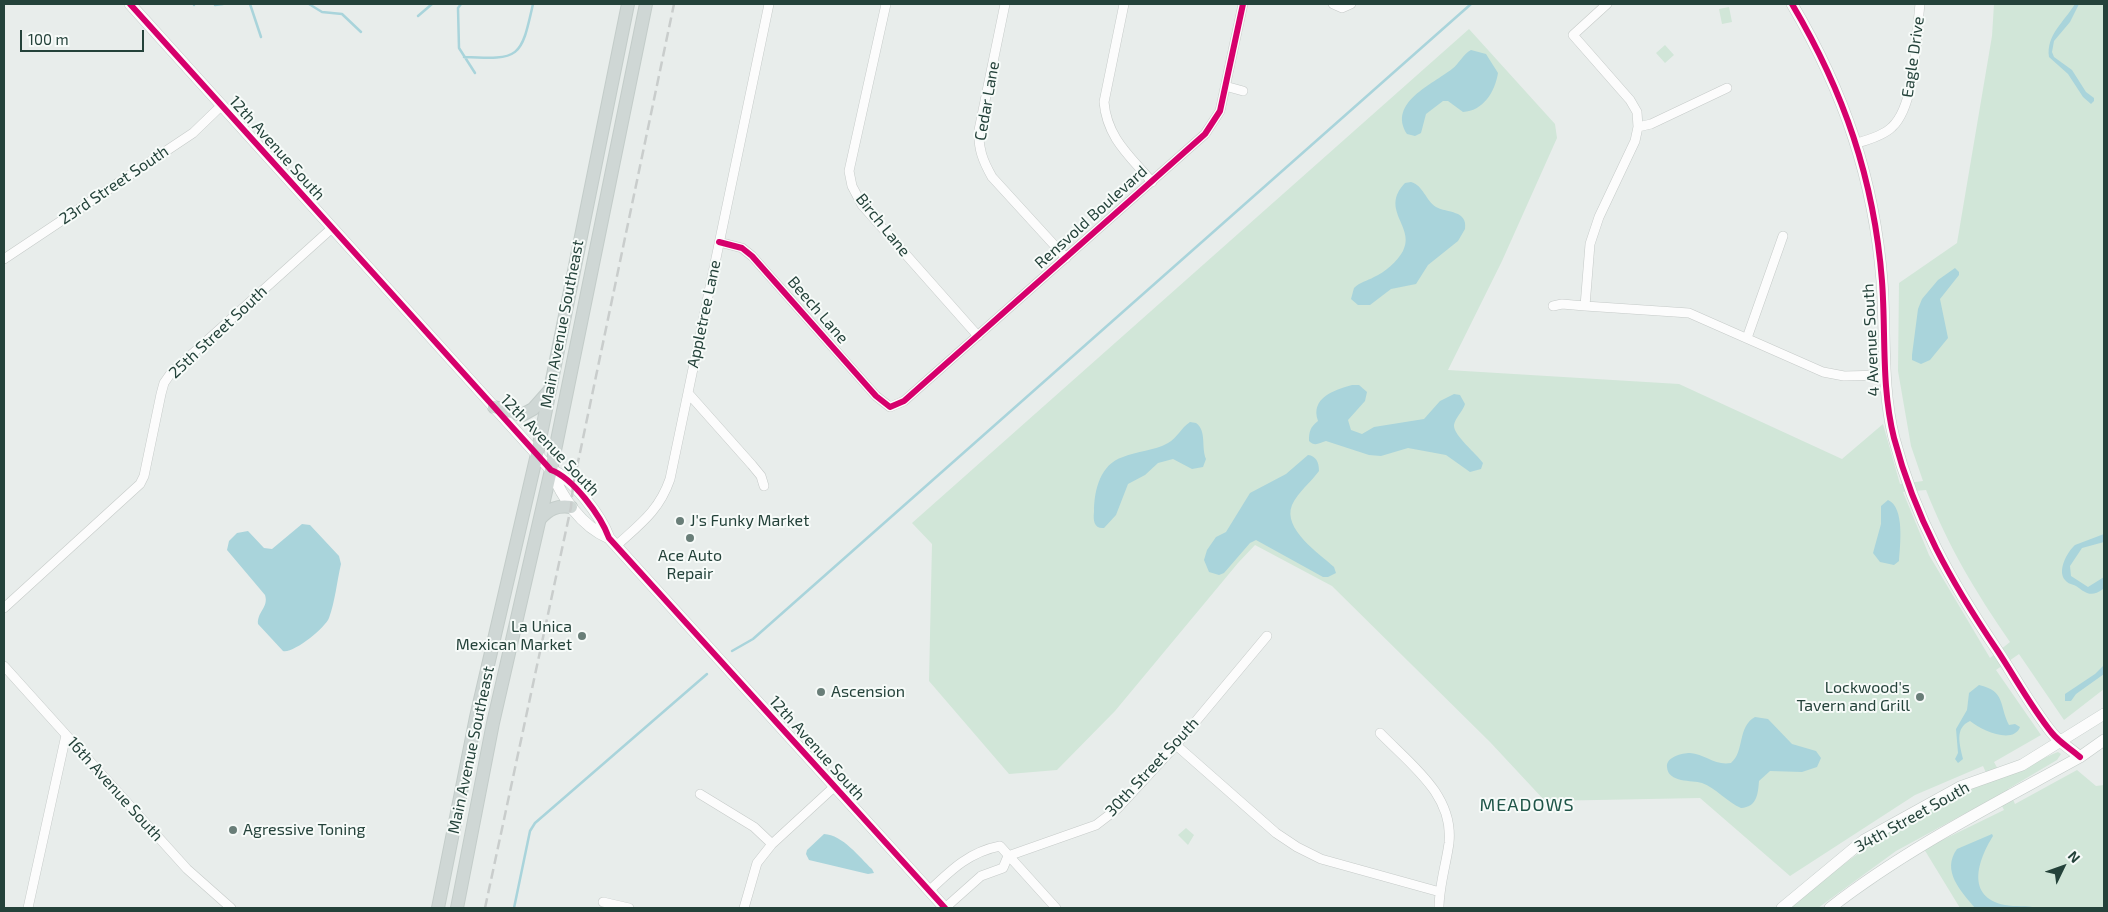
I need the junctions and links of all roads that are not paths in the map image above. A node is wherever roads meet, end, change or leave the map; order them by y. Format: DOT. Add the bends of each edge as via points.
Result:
graph roads {
  1 [pos="130,4"];
  2 [pos="628,4"];
  3 [pos="646,4"];
  4 [pos="769,4"];
  5 [pos="886,4"];
  6 [pos="1005,4"];
  7 [pos="1124,4"];
  8 [pos="1242,4"];
  9 [pos="1333,4"];
  10 [pos="1351,4"];
  11 [pos="1607,4"];
  12 [pos="1792,4"];
  13 [pos="1920,4"];
  14 [pos="1225,86"];
  15 [pos="1727,88"];
  16 [pos="1243,91"];
  17 [pos="220,106"];
  18 [pos="1638,127"];
  19 [pos="1857,143"];
  20 [pos="1152,182"];
  21 [pos="331,228"];
  22 [pos="1783,236"];
  23 [pos="719,242"];
  24 [pos="1066,258"];
  25 [pos="4,259"];
  26 [pos="1554,306"];
  27 [pos="1585,306"];
  28 [pos="978,336"];
  29 [pos="1747,338"];
  30 [pos="1884,375"];
  31 [pos="549,391"];
  32 [pos="688,393"];
  33 [pos="494,407"];
  34 [pos="890,407"];
  35 [pos="537,454"];
  36 [pos="551,470"];
  37 [pos="764,486"];
  38 [pos="571,507"];
  39 [pos="540,519"];
  40 [pos="612,542"];
  41 [pos="4,608"];
  42 [pos="1267,636"];
  43 [pos="4,666"];
  44 [pos="2104,714"];
  45 [pos="1380,733"];
  46 [pos="66,735"];
  47 [pos="2104,740"];
  48 [pos="2062,742"];
  49 [pos="1176,745"];
  50 [pos="2080,757"];
  51 [pos="834,787"];
  52 [pos="700,794"];
  53 [pos="772,844"];
  54 [pos="1008,856"];
  55 [pos="929,890"];
  56 [pos="1440,892"];
  57 [pos="602,902"];
  58 [pos="28,908"];
  59 [pos="231,908"];
  60 [pos="438,908"];
  61 [pos="457,908"];
  62 [pos="629,908"];
  63 [pos="744,908"];
  64 [pos="945,908"];
  65 [pos="1056,908"];
  66 [pos="1439,908"];
  67 [pos="1782,908"];
  68 [pos="1830,908"];
  1 -- 17 [label="street, 12th Avenue South"];
  2 -- 31 [label="main road, Main Avenue Southeast"];
  3 -- 36 [label="main road, Main Avenue Southeast"];
  4 -- 23 [label="street, Appletree Lane"];
  5 -- 28 [label="street, Birch Lane" via="849,171 852,186 862,205"];
  6 -- 24 [label="street, Cedar Lane" via="978,147 992,177"];
  7 -- 20 [label="street" via="1104,102 1106,116 1118,142"];
  8 -- 14 [label="street, Rensvold Boulevard"];
  9 -- 10 [label="street" via="1342,8"];
  11 -- 18 [label="street" via="1573,34 1630,100 1637,112"];
  12 -- 19 [label="street, 4 Avenue South" via="1828,69"];
  13 -- 19 [label="street, Eagle Drive" via="1910,96 1902,114 1892,128"];
  14 -- 16 [label="street"];
  14 -- 20 [label="street, Rensvold Boulevard" via="1220,111 1205,134"];
  15 -- 18 [label="street"];
  17 -- 21 [label="street, 12th Avenue South"];
  17 -- 25 [label="street, 23rd Street South" via="193,132"];
  18 -- 27 [label="street" via="1635,141 1599,217 1590,244"];
  19 -- 30 [label="street, 4 Avenue South" via="1872,200 1882,282"];
  20 -- 24 [label="street, Rensvold Boulevard"];
  21 -- 33 [label="street, 12th Avenue South"];
  21 -- 41 [label="street, 25th Street South" via="171,373 162,388 140,484"];
  22 -- 29 [label="street"];
  23 -- 32 [label="street, Appletree Lane"];
  23 -- 34 [label="street, Beech Lane" via="742,248 752,256 876,396"];
  24 -- 28 [label="street, Rensvold Boulevard"];
  26 -- 27 [label="street"];
  27 -- 29 [label="street" via="1689,313"];
  28 -- 34 [label="street, Rensvold Boulevard" via="904,402"];
  29 -- 30 [label="street" via="1823,372 1844,376"];
  30 -- 48 [label="street, 4 Avenue South" via="1894,436 1927,533 1970,609 2053,734"];
  31 -- 33 [label="main road" via="533,409 522,415"];
  31 -- 35 [label="main road, Main Avenue Southeast"];
  32 -- 37 [label="street" via="761,476"];
  32 -- 40 [label="street, Appletree Lane" via="664,496 656,510"];
  33 -- 35 [label="street, 12th Avenue South"];
  35 -- 36 [label="street, 12th Avenue South"];
  35 -- 60 [label="main road, Main Avenue Southeast" via="476,717"];
  36 -- 38 [label="street" via="558,490"];
  36 -- 39 [label="main road, Main Avenue Southeast"];
  36 -- 40 [label="street, 12th Avenue South" via="561,474 603,521"];
  38 -- 39 [label="main road" via="556,507"];
  38 -- 40 [label="street"];
  39 -- 61 [label="main road, Main Avenue Southeast" via="493,723"];
  40 -- 51 [label="street, 12th Avenue South"];
  42 -- 49 [label="street, 30th Street South"];
  43 -- 46 [label="street, 16th Avenue South"];
  44 -- 48 [label="street, 34th Street South"];
  45 -- 56 [label="street" via="1434,789 1447,810 1449,843"];
  46 -- 58 [label="street"];
  46 -- 59 [label="street, 16th Avenue South" via="187,869"];
  47 -- 50 [label="street, 34th Street South"];
  48 -- 50 [label="street, 4 Avenue South"];
  48 -- 67 [label="street, 34th Street South" via="2022,765 1960,787 1864,840"];
  49 -- 54 [label="street, 30th Street South" via="1117,809 1096,825"];
  49 -- 56 [label="street" via="1276,833 1297,847 1321,859"];
  50 -- 68 [label="street, 34th Street South" via="1924,842"];
  51 -- 53 [label="street"];
  51 -- 55 [label="street, 12th Avenue South"];
  52 -- 53 [label="street" via="754,827"];
  53 -- 63 [label="street" via="758,863"];
  54 -- 55 [label="street" via="1000,846 966,857"];
  54 -- 64 [label="street, 30th Street South" via="1003,868 981,876"];
  54 -- 65 [label="street"];
  55 -- 64 [label="street, 12th Avenue South"];
  56 -- 66 [label="street"];
  57 -- 62 [label="street"];
}
